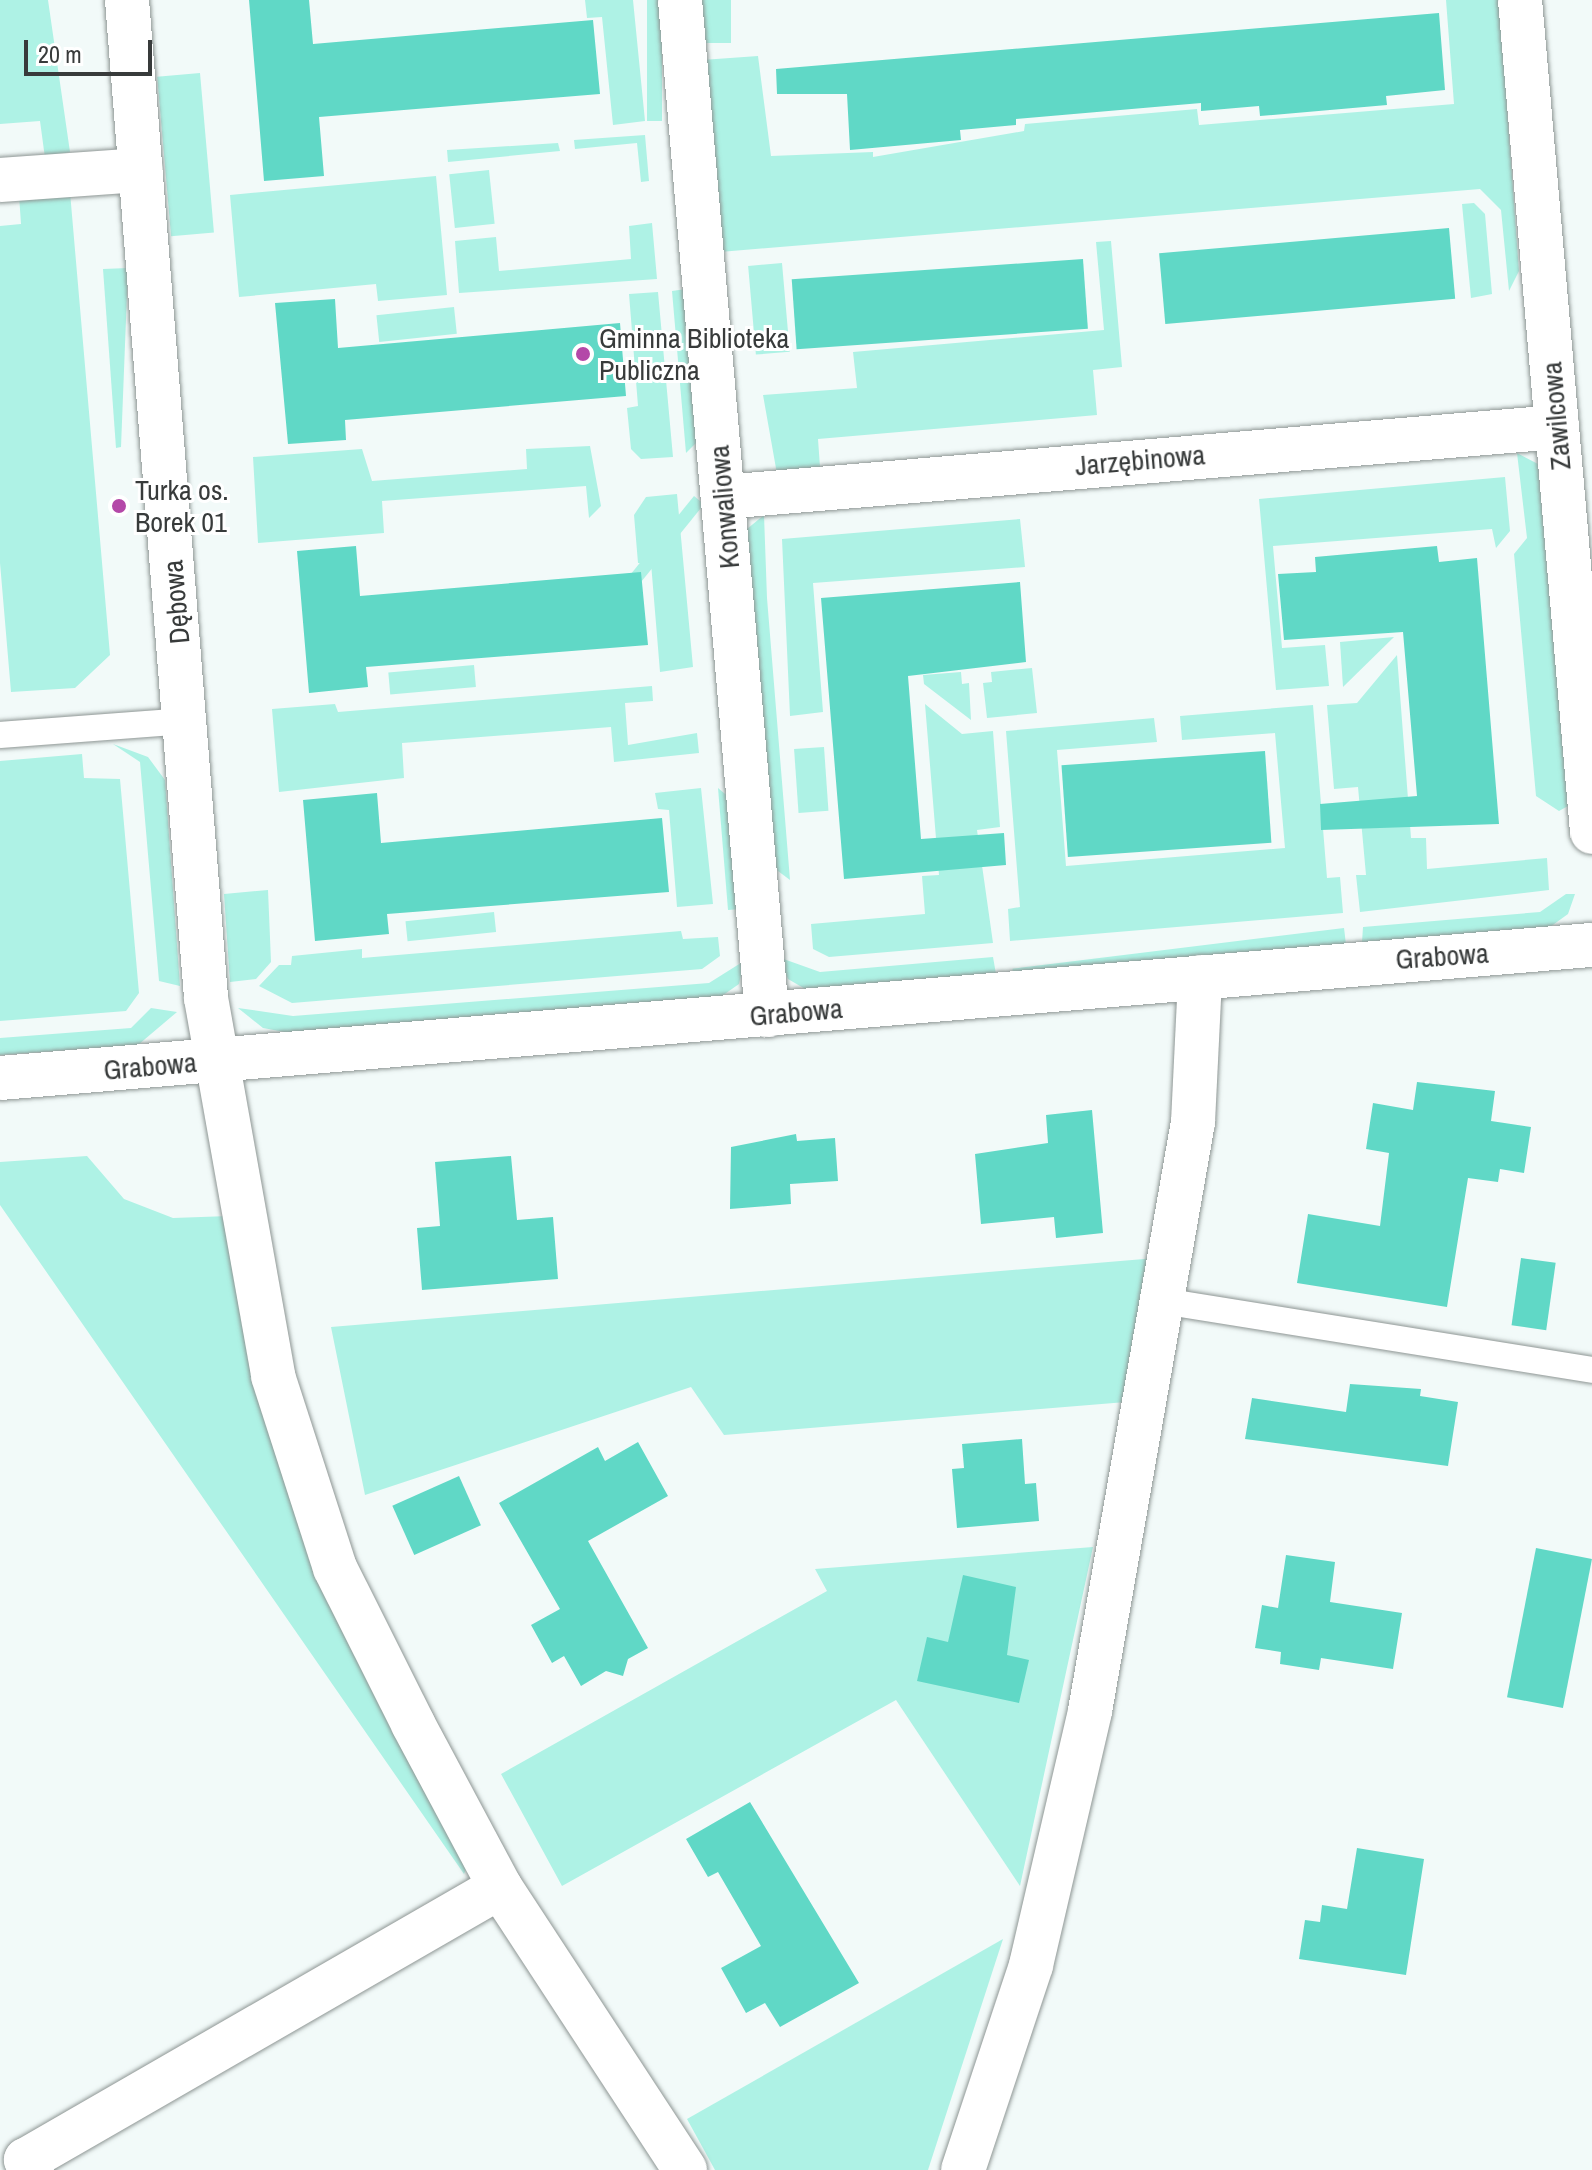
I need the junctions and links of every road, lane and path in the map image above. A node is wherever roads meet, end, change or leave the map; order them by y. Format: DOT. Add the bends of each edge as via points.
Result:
graph roads {
  1 [pos="127,0"];
  2 [pos="680,0"];
  3 [pos="1520,0"];
  4 [pos="141,170"];
  5 [pos="0,180"];
  6 [pos="1557,427"];
  7 [pos="723,497"];
  8 [pos="186,721"];
  9 [pos="0,735"];
  10 [pos="1592,832"];
  11 [pos="1592,945"];
  12 [pos="1200,977"];
  13 [pos="767,1015"];
  14 [pos="214,1061"];
  15 [pos="0,1078"];
  16 [pos="1162,1301"];
  17 [pos="1592,1370"];
  18 [pos="500,1887"];
  19 [pos="23,2167"];
  20 [pos="685,2170"];
  21 [pos="963,2170"];
  1 -- 4 [label="street, Dębowa"];
  2 -- 7 [label="street, Konwaliowa"];
  3 -- 6 [label="street, Zawilcowa"];
  4 -- 5 [label="street"];
  4 -- 8 [label="street, Dębowa"];
  6 -- 7 [label="street, Jarzębinowa"];
  6 -- 10 [label="street, Zawilcowa"];
  7 -- 13 [label="street, Konwaliowa"];
  8 -- 9 [label="lane"];
  8 -- 14 [label="street, Dębowa"];
  11 -- 12 [label="street, Grabowa"];
  12 -- 13 [label="street, Grabowa"];
  12 -- 16 [label="street" via="1193,1122"];
  13 -- 14 [label="street, Grabowa"];
  14 -- 15 [label="street, Grabowa"];
  14 -- 18 [label="street, Dębowa" via="273,1376 310,1503 371,1642"];
  16 -- 17 [label="lane"];
  16 -- 21 [label="street" via="1064,1836"];
  18 -- 19 [label="street"];
  18 -- 20 [label="street, Dębowa"];
}
